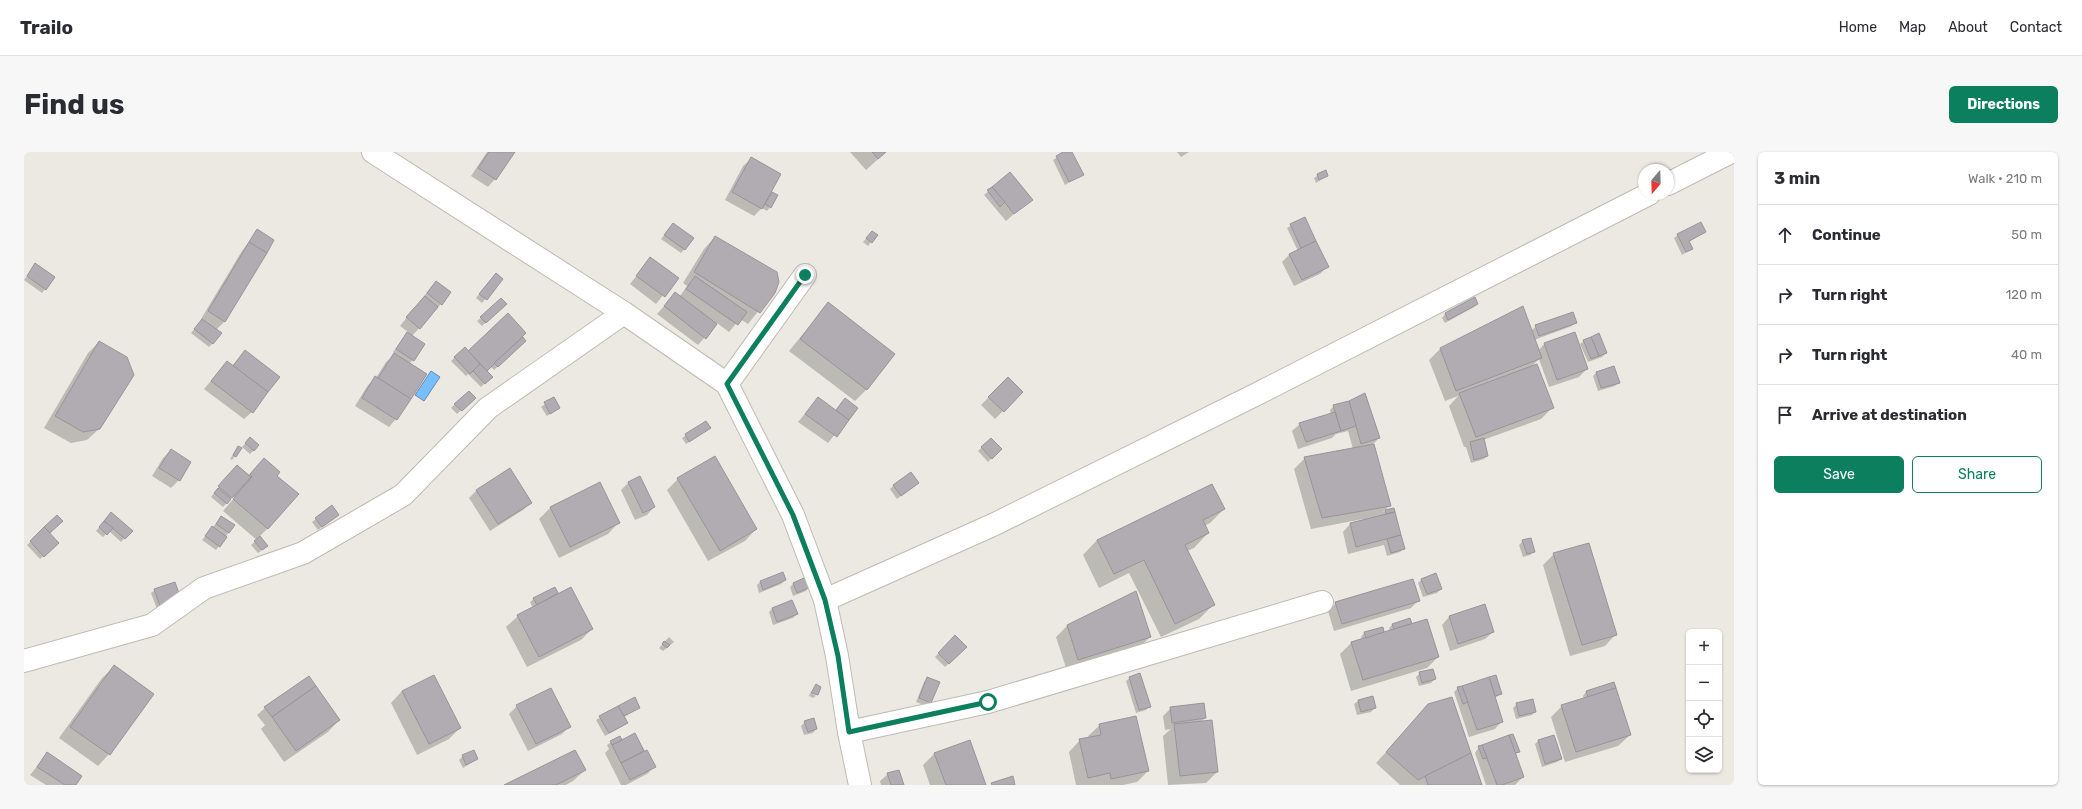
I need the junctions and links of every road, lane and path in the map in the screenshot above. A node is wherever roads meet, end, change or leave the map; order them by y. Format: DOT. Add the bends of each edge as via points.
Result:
graph roads {
  1 [pos="373,152"];
  2 [pos="1731,152"];
  3 [pos="1674,181"];
  4 [pos="1638,200"];
  5 [pos="805,275"];
  6 [pos="624,313"];
  7 [pos="727,384"];
  8 [pos="825,600"];
  9 [pos="1322,602"];
  10 [pos="24,660"];
  11 [pos="849,732"];
  12 [pos="860,785"];
  1 -- 6 [label="street"];
  2 -- 3 [label="street"];
  4 -- 8 [label="street" via="1009,517"];
  5 -- 7 [label="street"];
  6 -- 7 [label="street"];
  6 -- 10 [label="street" via="488,408 403,496 303,554 204,588 152,625"];
  7 -- 8 [label="street" via="793,515"];
  8 -- 11 [label="street" via="838,656"];
  9 -- 11 [label="street" via="988,702"];
  11 -- 12 [label="street"];
}
